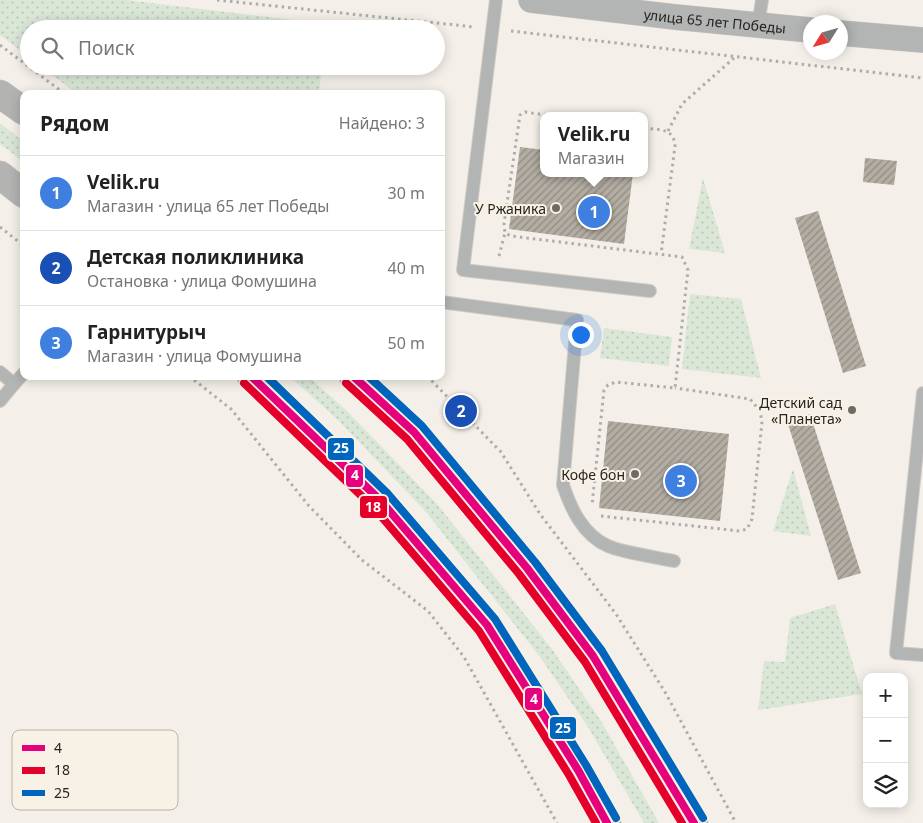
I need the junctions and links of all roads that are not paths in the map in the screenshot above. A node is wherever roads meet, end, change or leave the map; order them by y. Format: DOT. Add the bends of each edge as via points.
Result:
graph roads {
  1 [pos="496,0"];
  2 [pos="531,0"];
  3 [pos="762,0"];
  4 [pos="758,25"];
  5 [pos="803,29"];
  6 [pos="848,34"];
  7 [pos="923,40"];
  8 [pos="0,94"];
  9 [pos="20,108"];
  10 [pos="0,176"];
  11 [pos="20,191"];
  12 [pos="650,291"];
  13 [pos="445,303"];
  14 [pos="0,372"];
  15 [pos="20,377"];
  16 [pos="255,380"];
  17 [pos="357,380"];
  18 [pos="14,384"];
  19 [pos="923,393"];
  20 [pos="0,401"];
  21 [pos="674,561"];
  22 [pos="923,655"];
  23 [pos="607,823"];
  24 [pos="694,823"];
  1 -- 12 [label="lane" via="463,270"];
  2 -- 4 [label="street, улица 65 лет Победы"];
  3 -- 4 [label="lane"];
  4 -- 5 [label="street, улица 65 лет Победы"];
  6 -- 7 [label="street"];
  8 -- 9 [label="main road"];
  10 -- 11 [label="main road"];
  13 -- 21 [label="lane" via="577,320 563,485 571,509 587,530 608,546"];
  14 -- 18 [label="lane"];
  15 -- 18 [label="lane"];
  16 -- 23 [label="main road" via="382,501 487,625 578,770"];
  17 -- 24 [label="main road" via="414,432 533,576 593,656"];
  18 -- 20 [label="lane"];
  19 -- 22 [label="lane" via="896,653"];
}
